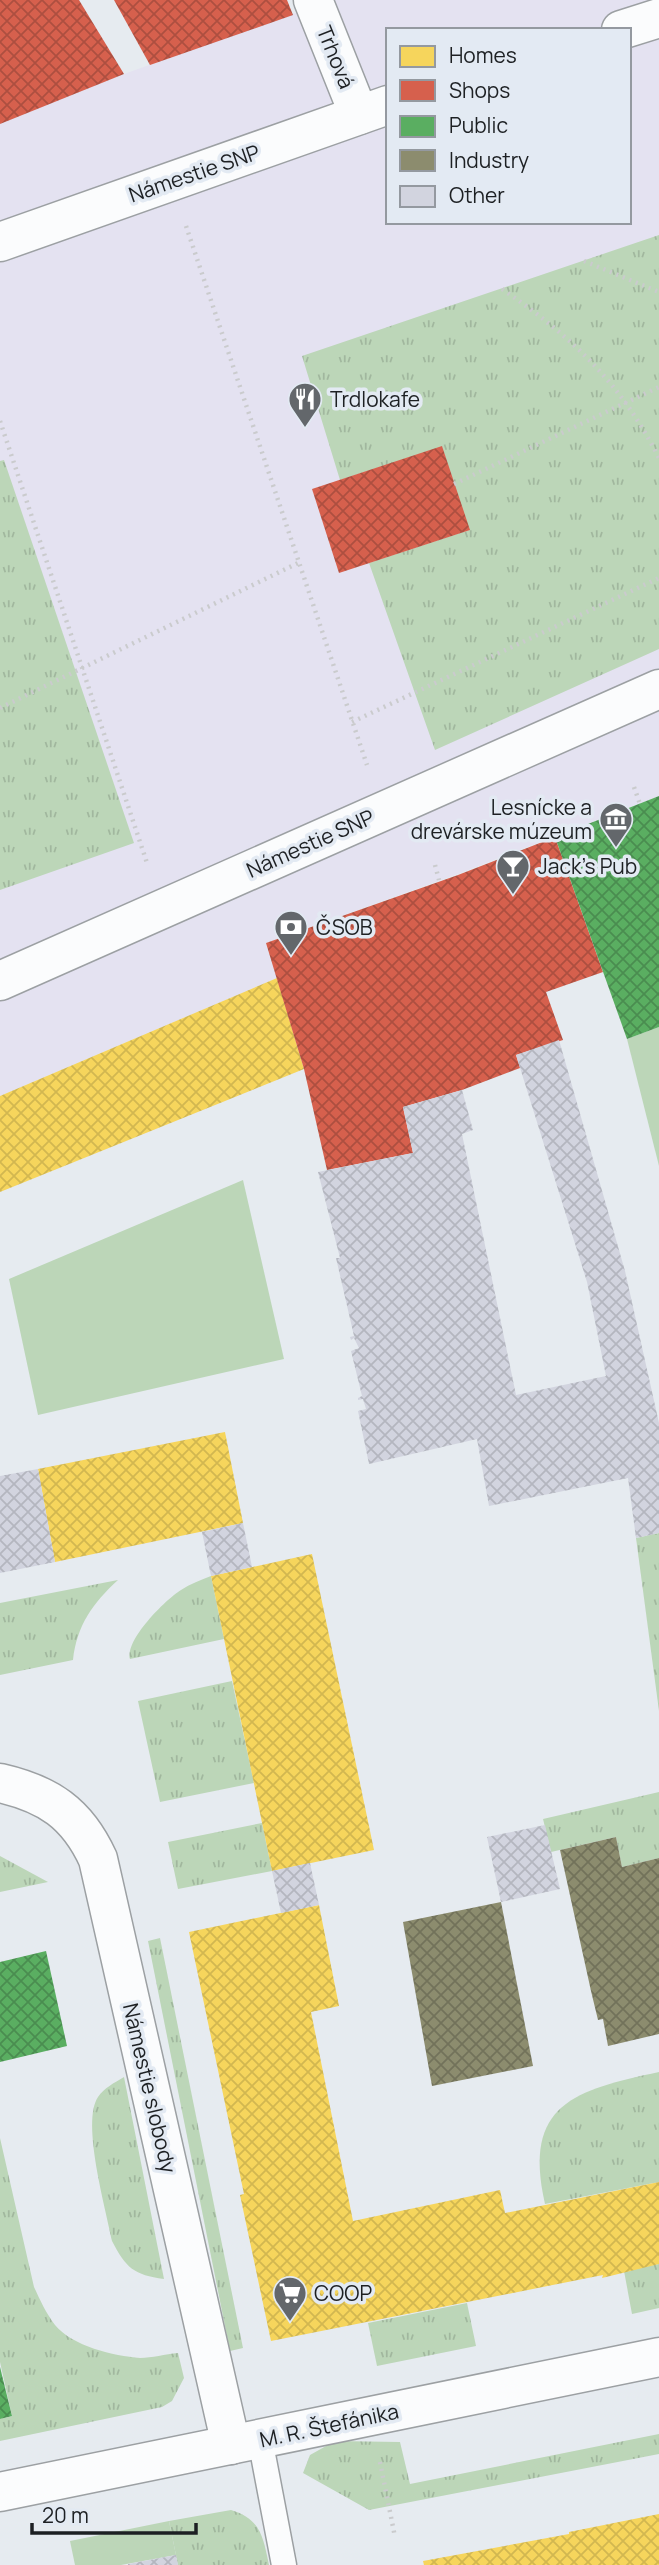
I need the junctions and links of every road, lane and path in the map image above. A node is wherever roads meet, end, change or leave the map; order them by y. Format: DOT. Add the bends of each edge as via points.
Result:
graph roads {
  1 [pos="313,0"];
  2 [pos="659,18"];
  3 [pos="627,28"];
  4 [pos="373,110"];
  5 [pos="171,181"];
  6 [pos="0,242"];
  7 [pos="584,261"];
  8 [pos="502,289"];
  9 [pos="659,292"];
  10 [pos="659,387"];
  11 [pos="626,402"];
  12 [pos="0,421"];
  13 [pos="659,458"];
  14 [pos="454,484"];
  15 [pos="299,563"];
  16 [pos="659,579"];
  17 [pos="82,668"];
  18 [pos="659,689"];
  19 [pos="0,708"];
  20 [pos="352,722"];
  21 [pos="368,767"];
  22 [pos="634,787"];
  23 [pos="640,804"];
  24 [pos="536,826"];
  25 [pos="541,843"];
  26 [pos="435,864"];
  27 [pos="151,874"];
  28 [pos="439,880"];
  29 [pos="0,981"];
  30 [pos="0,1783"];
  31 [pos="659,2357"];
  32 [pos="245,2442"];
  33 [pos="379,2457"];
  34 [pos="0,2492"];
  35 [pos="395,2537"];
  36 [pos="284,2565"];
  1 -- 4 [label="street, Trhová"];
  2 -- 3 [label="street"];
  4 -- 5 [label="street, Námestie SNP"];
  5 -- 6 [label="street, Námestie SNP"];
  5 -- 15 [label="path"];
  7 -- 9 [label="path"];
  8 -- 11 [label="path" via="545,318"];
  10 -- 11 [label="path"];
  11 -- 13 [label="path"];
  11 -- 14 [label="path"];
  12 -- 17 [label="path"];
  15 -- 17 [label="path"];
  15 -- 20 [label="path"];
  16 -- 20 [label="path"];
  17 -- 19 [label="path"];
  17 -- 27 [label="path"];
  18 -- 29 [label="street, Námestie SNP"];
  20 -- 21 [label="path"];
  22 -- 23 [label="path"];
  24 -- 25 [label="path"];
  26 -- 28 [label="path"];
  30 -- 32 [label="street, Námestie slobody" via="34,1792 72,1816 98,1859"];
  31 -- 32 [label="street, M. R. Štefánika"];
  32 -- 34 [label="street, M. R. Štefánika"];
  32 -- 36 [label="lane"];
  33 -- 35 [label="path"];
}
